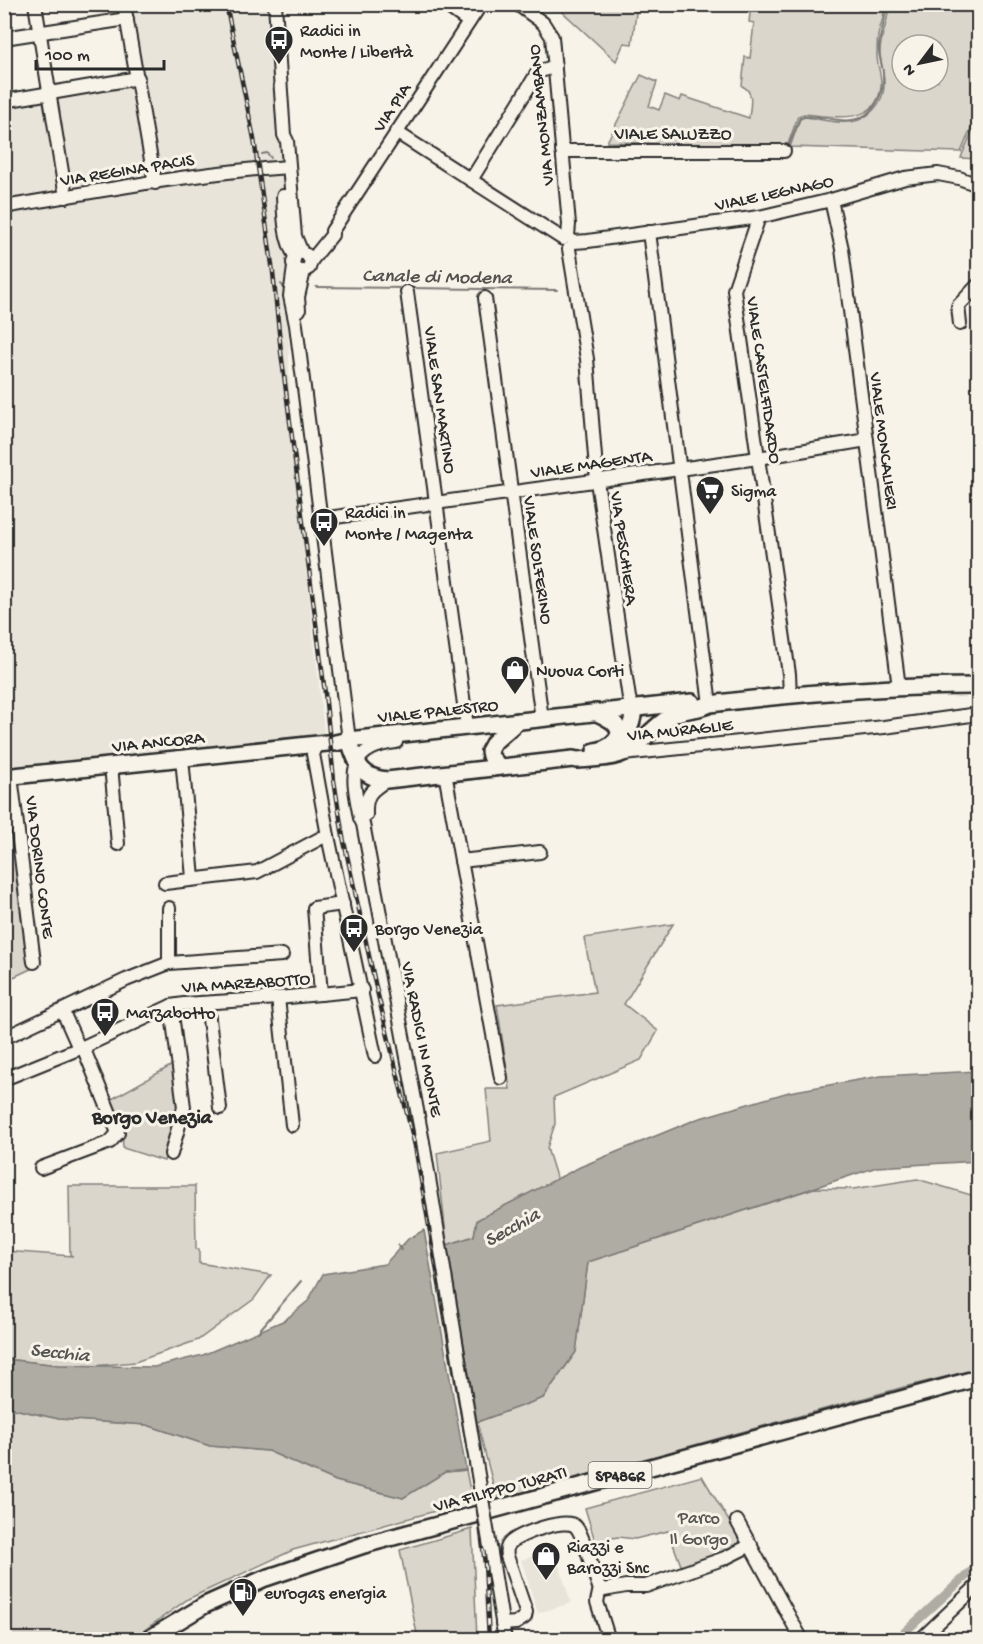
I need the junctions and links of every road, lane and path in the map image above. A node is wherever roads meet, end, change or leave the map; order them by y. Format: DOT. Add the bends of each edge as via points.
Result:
graph roads {
  1 [pos="35,4"];
  2 [pos="124,4"];
  3 [pos="275,4"];
  4 [pos="444,4"];
  5 [pos="482,4"];
  6 [pos="517,4"];
  7 [pos="127,19"];
  8 [pos="470,22"];
  9 [pos="40,33"];
  10 [pos="4,38"];
  11 [pos="555,66"];
  12 [pos="138,78"];
  13 [pos="49,94"];
  14 [pos="4,100"];
  15 [pos="396,132"];
  16 [pos="562,151"];
  17 [pos="784,151"];
  18 [pos="285,167"];
  19 [pos="471,180"];
  20 [pos="155,183"];
  21 [pos="978,185"];
  22 [pos="66,197"];
  23 [pos="831,200"];
  24 [pos="4,207"];
  25 [pos="759,217"];
  26 [pos="649,232"];
  27 [pos="568,241"];
  28 [pos="302,260"];
  29 [pos="978,285"];
  30 [pos="407,292"];
  31 [pos="485,298"];
  32 [pos="960,324"];
  33 [pos="867,440"];
  34 [pos="758,458"];
  35 [pos="679,469"];
  36 [pos="597,480"];
  37 [pos="512,491"];
  38 [pos="437,502"];
  39 [pos="321,519"];
  40 [pos="978,686"];
  41 [pos="899,687"];
  42 [pos="790,695"];
  43 [pos="710,704"];
  44 [pos="633,708"];
  45 [pos="595,712"];
  46 [pos="978,714"];
  47 [pos="542,719"];
  48 [pos="518,721"];
  49 [pos="467,726"];
  50 [pos="428,731"];
  51 [pos="332,743"];
  52 [pos="619,755"];
  53 [pos="182,758"];
  54 [pos="573,759"];
  55 [pos="536,762"];
  56 [pos="356,764"];
  57 [pos="111,765"];
  58 [pos="499,766"];
  59 [pos="445,773"];
  60 [pos="8,777"];
  61 [pos="387,780"];
  62 [pos="363,824"];
  63 [pos="328,837"];
  64 [pos="118,844"];
  65 [pos="540,852"];
  66 [pos="461,861"];
  67 [pos="193,878"];
  68 [pos="165,883"];
  69 [pos="343,904"];
  70 [pos="169,909"];
  71 [pos="282,955"];
  72 [pos="34,962"];
  73 [pos="169,963"];
  74 [pos="362,990"];
  75 [pos="321,994"];
  76 [pos="278,998"];
  77 [pos="207,1003"];
  78 [pos="171,1006"];
  79 [pos="63,1012"];
  80 [pos="4,1038"];
  81 [pos="81,1048"];
  82 [pos="375,1056"];
  83 [pos="501,1078"];
  84 [pos="4,1079"];
  85 [pos="220,1108"];
  86 [pos="292,1125"];
  87 [pos="171,1154"];
  88 [pos="41,1168"];
  89 [pos="978,1378"];
  90 [pos="737,1521"];
  91 [pos="751,1545"];
  92 [pos="978,1585"];
  93 [pos="600,1588"];
  94 [pos="502,1624"];
  95 [pos="147,1640"];
  96 [pos="505,1640"];
  97 [pos="609,1640"];
  98 [pos="802,1640"];
  99 [pos="920,1640"];
  1 -- 9 [label="street"];
  2 -- 7 [label="street"];
  3 -- 18 [label="street, VIA RADICI IN MONTE"];
  4 -- 8 [label="street"];
  5 -- 8 [label="street, VIA PIA"];
  6 -- 11 [label="street, VIA MONZAMBANO" via="548,28"];
  7 -- 9 [label="street"];
  7 -- 12 [label="street"];
  8 -- 15 [label="street, VIA PIA"];
  9 -- 10 [label="street"];
  9 -- 13 [label="street"];
  11 -- 16 [label="street, VIA MONZAMBANO"];
  11 -- 19 [label="street" via="538,72"];
  12 -- 13 [label="street"];
  12 -- 20 [label="street"];
  13 -- 14 [label="street"];
  13 -- 22 [label="street"];
  15 -- 19 [label="street"];
  15 -- 28 [label="street, VIA PIA" via="332,231"];
  16 -- 17 [label="street, VIALE SALUZZO"];
  16 -- 27 [label="street, VIA MONZAMBANO"];
  18 -- 20 [label="street, VIA REGINA PACIS" via="195,175"];
  18 -- 28 [label="street, VIA RADICI IN MONTE" via="285,221 291,249"];
  19 -- 27 [label="street"];
  20 -- 22 [label="street, VIA REGINA PACIS"];
  21 -- 23 [label="street, VIALE LEGNAGO" via="938,174 905,178"];
  22 -- 24 [label="street, VIA REGINA PACIS"];
  23 -- 25 [label="street, VIALE LEGNAGO"];
  23 -- 33 [label="street, VIALE MONCALIERI" via="842,249"];
  25 -- 26 [label="street, VIALE LEGNAGO"];
  25 -- 34 [label="street, VIALE CASTELFIDARDO" via="734,290"];
  26 -- 27 [label="street, VIALE LEGNAGO" via="588,242"];
  26 -- 35 [label="street"];
  27 -- 36 [label="street, VIA PESCHIERA" via="587,359"];
  28 -- 39 [label="street, VIA RADICI IN MONTE" via="296,325"];
  29 -- 32 [label="street" via="958,306"];
  30 -- 38 [label="street, VIALE SAN MARTINO"];
  31 -- 37 [label="street, VIALE SOLFERINO"];
  33 -- 34 [label="street, VIALE MAGENTA"];
  33 -- 41 [label="street, VIALE MONCALIERI"];
  34 -- 35 [label="street, VIALE MAGENTA"];
  34 -- 42 [label="street, VIALE CASTELFIDARDO"];
  35 -- 36 [label="street, VIALE MAGENTA"];
  35 -- 43 [label="street"];
  36 -- 37 [label="street, VIALE MAGENTA"];
  36 -- 44 [label="street, VIA PESCHIERA"];
  37 -- 38 [label="street, VIALE MAGENTA"];
  37 -- 47 [label="street, VIALE SOLFERINO"];
  38 -- 39 [label="street, VIALE MAGENTA"];
  38 -- 49 [label="street, VIALE SAN MARTINO"];
  39 -- 51 [label="street, VIA RADICI IN MONTE"];
  40 -- 41 [label="main road, VIALE PALESTRO"];
  41 -- 42 [label="main road, VIALE PALESTRO"];
  42 -- 43 [label="main road, VIALE PALESTRO"];
  43 -- 44 [label="main road, VIALE PALESTRO" via="700,701"];
  43 -- 52 [label="main road, VIALE PALESTRO" via="667,718"];
  44 -- 45 [label="main road, VIALE PALESTRO"];
  44 -- 54 [label="main road" via="630,728 618,747 608,753"];
  45 -- 47 [label="main road, VIALE PALESTRO"];
  45 -- 55 [label="main road" via="615,723 618,737 612,745 542,757"];
  46 -- 52 [label="street, VIA MURAGLIE"];
  47 -- 48 [label="main road, VIALE PALESTRO"];
  48 -- 49 [label="main road, VIALE PALESTRO"];
  48 -- 58 [label="main road" via="491,746 490,756"];
  49 -- 50 [label="main road, VIALE PALESTRO"];
  50 -- 51 [label="main road, VIALE PALESTRO"];
  50 -- 56 [label="street" via="410,740 375,746"];
  51 -- 53 [label="main road, VIA ANCORA"];
  51 -- 56 [label="main road, VIA RADICI IN MONTE"];
  51 -- 63 [label="street" via="332,832"];
  52 -- 54 [label="main road, VIA MURAGLIE"];
  53 -- 57 [label="main road, VIA ANCORA"];
  53 -- 67 [label="street"];
  54 -- 55 [label="main road, VIA MURAGLIE"];
  55 -- 58 [label="main road, VIA MURAGLIE"];
  56 -- 61 [label="main road" via="375,779"];
  56 -- 62 [label="street, VIA RADICI IN MONTE" via="353,778"];
  57 -- 60 [label="main road, VIA ANCORA"];
  57 -- 64 [label="street"];
  58 -- 59 [label="main road, VIA MURAGLIE"];
  59 -- 61 [label="main road, VIA MURAGLIE"];
  59 -- 66 [label="street"];
  60 -- 72 [label="street, VIA DORINO CONTE"];
  61 -- 62 [label="street" via="366,800"];
  62 -- 94 [label="street, VIA RADICI IN MONTE, bridge" via="423,1142"];
  63 -- 67 [label="street" via="257,872"];
  63 -- 69 [label="street"];
  65 -- 66 [label="street"];
  66 -- 83 [label="street"];
  67 -- 68 [label="street"];
  69 -- 74 [label="street"];
  69 -- 75 [label="street" via="314,908"];
  70 -- 73 [label="street"];
  71 -- 73 [label="street"];
  73 -- 79 [label="street"];
  74 -- 75 [label="street, VIA MARZABOTTO"];
  74 -- 82 [label="street"];
  75 -- 76 [label="street, VIA MARZABOTTO"];
  76 -- 77 [label="street, VIA MARZABOTTO"];
  76 -- 86 [label="street"];
  77 -- 78 [label="street, VIA MARZABOTTO"];
  77 -- 85 [label="street"];
  78 -- 81 [label="street, VIA MARZABOTTO"];
  78 -- 87 [label="street" via="184,1107"];
  79 -- 80 [label="street"];
  79 -- 81 [label="street"];
  81 -- 84 [label="street, VIA MARZABOTTO"];
  81 -- 88 [label="street" via="118,1133 110,1142"];
  89 -- 95 [label="main road, VIA FILIPPO TURATI / SP486R" via="363,1545 263,1579 205,1605"];
  90 -- 91 [label="street"];
  91 -- 93 [label="street" via="646,1586"];
  91 -- 98 [label="street"];
  92 -- 99 [label="street"];
  93 -- 94 [label="street" via="579,1529 571,1523 524,1535 506,1549 525,1617 516,1623"];
  93 -- 97 [label="street" via="597,1602"];
  94 -- 96 [label="street, VIA RADICI IN MONTE"];
}
